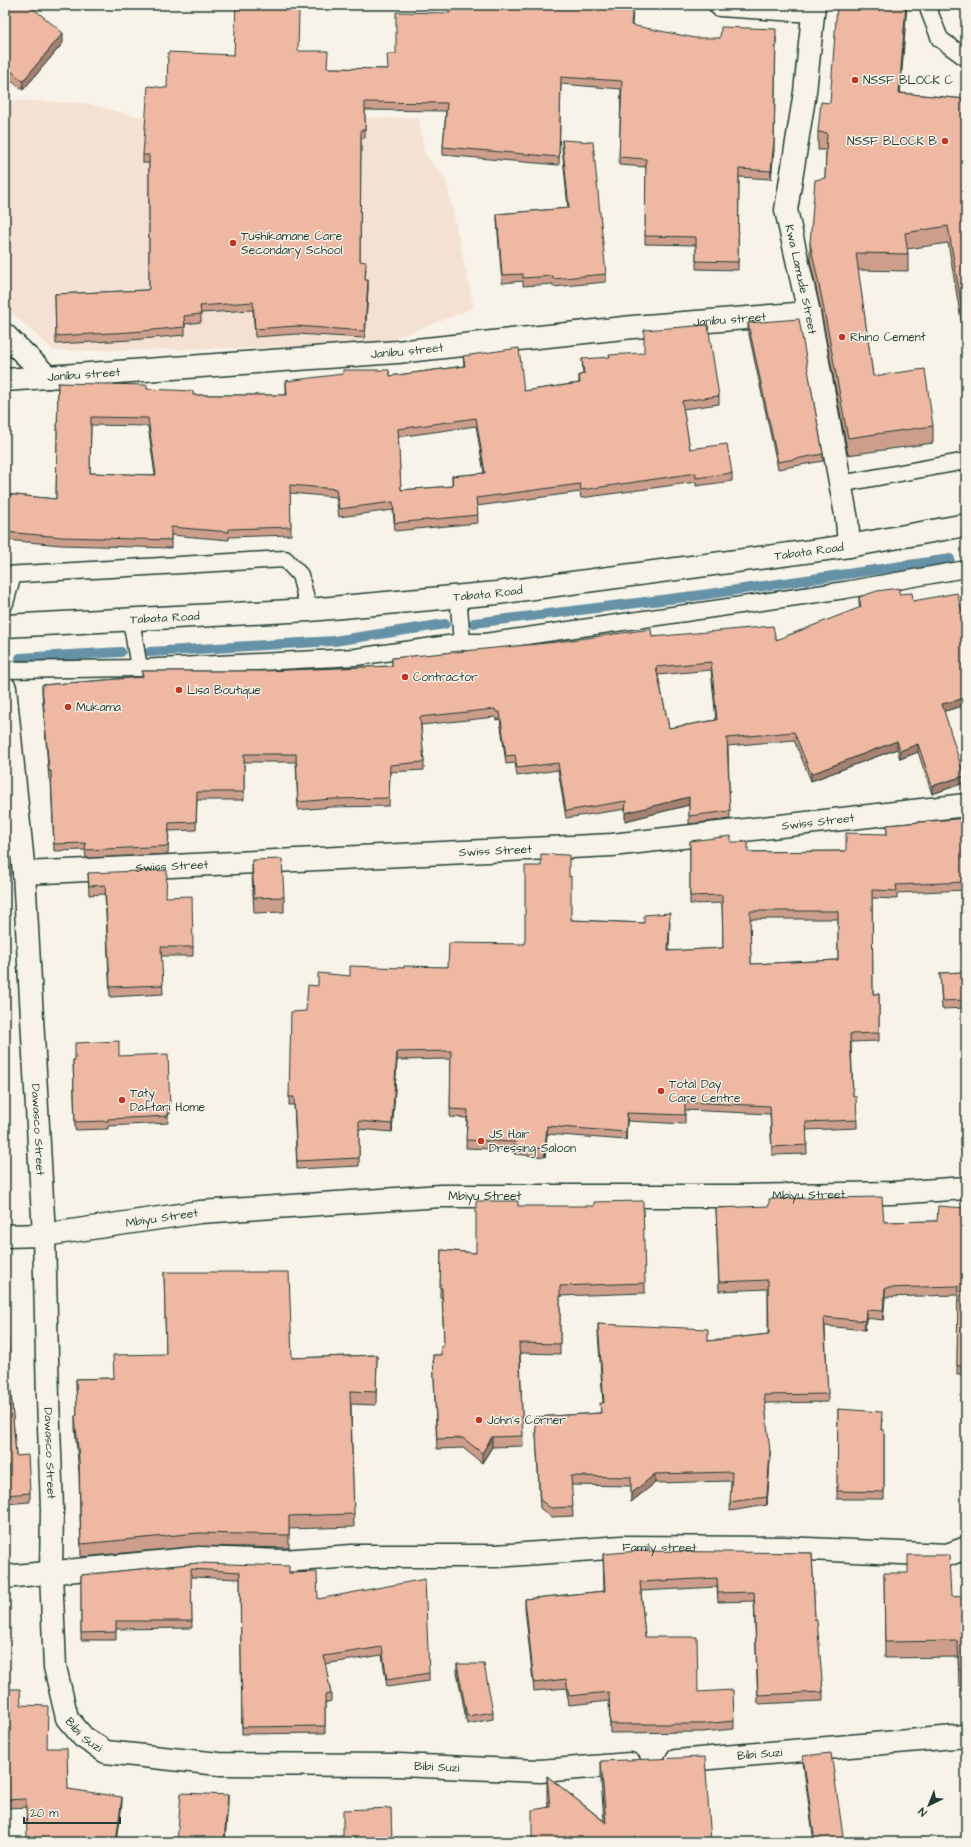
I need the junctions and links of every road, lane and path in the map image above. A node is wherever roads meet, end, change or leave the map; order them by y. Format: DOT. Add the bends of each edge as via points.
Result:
graph roads {
  1 [pos="720,5"];
  2 [pos="929,5"];
  3 [pos="813,8"];
  4 [pos="966,58"];
  5 [pos="809,313"];
  6 [pos="5,335"];
  7 [pos="48,377"];
  8 [pos="5,380"];
  9 [pos="966,461"];
  10 [pos="840,484"];
  11 [pos="966,525"];
  12 [pos="849,546"];
  13 [pos="966,570"];
  14 [pos="9,575"];
  15 [pos="458,596"];
  16 [pos="5,603"];
  17 [pos="309,610"];
  18 [pos="131,619"];
  19 [pos="5,626"];
  20 [pos="462,642"];
  21 [pos="139,668"];
  22 [pos="5,670"];
  23 [pos="5,688"];
  24 [pos="966,805"];
  25 [pos="24,873"];
  26 [pos="966,1188"];
  27 [pos="5,1236"];
  28 [pos="44,1236"];
  29 [pos="966,1548"];
  30 [pos="51,1573"];
  31 [pos="5,1577"];
  32 [pos="966,1736"];
  1 -- 3 [label="street"];
  2 -- 4 [label="lane" via="940,39"];
  3 -- 5 [label="street, Kwa Lamude Street" via="805,92 786,210"];
  5 -- 7 [label="street, Janibu street" via="633,327 397,352"];
  5 -- 10 [label="street, Kwa Lamude Street"];
  6 -- 7 [label="street"];
  7 -- 8 [label="street, Janibu street"];
  9 -- 10 [label="lane"];
  10 -- 12 [label="street, Kwa Lamude Street"];
  11 -- 12 [label="street, Tabata Road"];
  12 -- 15 [label="street, Tabata Road"];
  13 -- 20 [label="lane" via="485,642"];
  14 -- 16 [label="lane"];
  14 -- 17 [label="lane" via="285,559 300,575"];
  15 -- 17 [label="street, Tabata Road"];
  15 -- 20 [label="lane"];
  17 -- 18 [label="street, Tabata Road"];
  18 -- 19 [label="street, Tabata Road"];
  18 -- 21 [label="lane"];
  20 -- 21 [label="lane" via="356,657"];
  21 -- 22 [label="lane"];
  23 -- 25 [label="street, Dawasco Street"];
  24 -- 25 [label="street, Swiss Street" via="612,845"];
  25 -- 28 [label="street, Dawasco Street"];
  26 -- 28 [label="street, Mbiyu Street" via="741,1196 441,1196 200,1212"];
  27 -- 28 [label="street, Mbiyu Street"];
  28 -- 30 [label="street, Dawasco Street" via="52,1509"];
  29 -- 30 [label="street, Family street" via="947,1555 784,1548 622,1547 496,1556 352,1556 284,1561 199,1558"];
  30 -- 31 [label="street"];
  30 -- 32 [label="street, Bibi Suzi" via="55,1667 67,1718 83,1737 106,1752 219,1764 398,1765 540,1771"];
}
